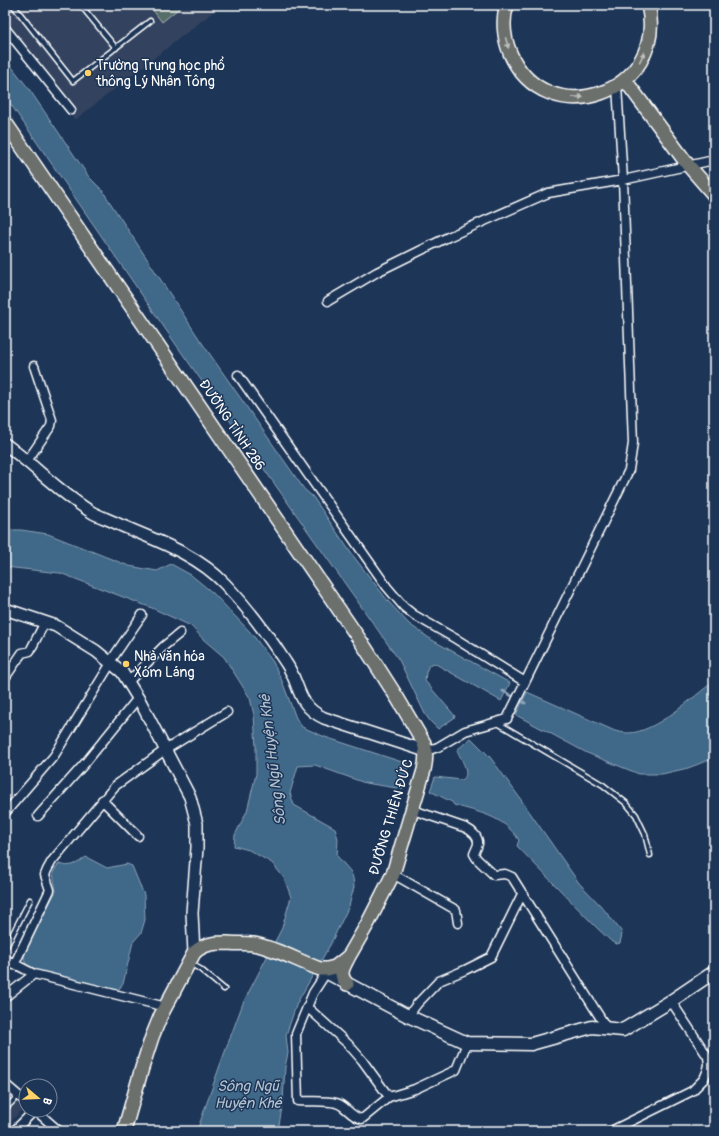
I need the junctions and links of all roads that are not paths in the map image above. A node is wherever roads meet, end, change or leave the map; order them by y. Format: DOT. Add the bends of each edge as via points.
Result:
graph roads {
  1 [pos="14,5"];
  2 [pos="507,5"];
  3 [pos="648,5"];
  4 [pos="84,8"];
  5 [pos="150,22"];
  6 [pos="5,28"];
  7 [pos="116,48"];
  8 [pos="621,83"];
  9 [pos="70,110"];
  10 [pos="5,122"];
  11 [pos="714,160"];
  12 [pos="688,165"];
  13 [pos="623,180"];
  14 [pos="714,195"];
  15 [pos="328,301"];
  16 [pos="34,366"];
  17 [pos="238,375"];
  18 [pos="5,444"];
  19 [pos="27,461"];
  20 [pos="5,609"];
  21 [pos="142,615"];
  22 [pos="45,622"];
  23 [pos="180,633"];
  24 [pos="111,663"];
  25 [pos="5,678"];
  26 [pos="128,682"];
  27 [pos="523,685"];
  28 [pos="138,698"];
  29 [pos="227,712"];
  30 [pos="496,722"];
  31 [pos="165,750"];
  32 [pos="426,751"];
  33 [pos="102,800"];
  34 [pos="413,810"];
  35 [pos="6,812"];
  36 [pos="38,816"];
  37 [pos="138,836"];
  38 [pos="650,855"];
  39 [pos="392,874"];
  40 [pos="522,894"];
  41 [pos="30,900"];
  42 [pos="458,924"];
  43 [pos="5,935"];
  44 [pos="11,938"];
  45 [pos="5,949"];
  46 [pos="349,956"];
  47 [pos="191,958"];
  48 [pos="5,959"];
  49 [pos="14,965"];
  50 [pos="323,971"];
  51 [pos="714,972"];
  52 [pos="34,974"];
  53 [pos="347,984"];
  54 [pos="224,989"];
  55 [pos="5,997"];
  56 [pos="671,1001"];
  57 [pos="166,1007"];
  58 [pos="307,1007"];
  59 [pos="408,1016"];
  60 [pos="606,1027"];
  61 [pos="467,1043"];
  62 [pos="5,1084"];
  63 [pos="18,1095"];
  64 [pos="18,1097"];
  65 [pos="390,1097"];
  66 [pos="5,1109"];
  67 [pos="27,1118"];
  68 [pos="44,1118"];
  69 [pos="14,1131"];
  70 [pos="59,1131"];
  71 [pos="124,1131"];
  72 [pos="611,1131"];
  1 -- 7 [label="lane" via="73,81"];
  2 -- 8 [label="main road, one-way" via="504,25 506,42 516,65 534,83 548,92 573,98 600,94"];
  8 -- 3 [label="main road, one-way" via="638,66 646,48 650,30"];
  4 -- 7 [label="lane"];
  5 -- 7 [label="lane"];
  6 -- 9 [label="street"];
  8 -- 12 [label="main road"];
  8 -- 13 [label="street"];
  10 -- 32 [label="main road, ĐƯỜNG TỈNH 286" via="366,649 424,743"];
  11 -- 12 [label="street"];
  12 -- 13 [label="street"];
  12 -- 14 [label="main road"];
  13 -- 15 [label="street" via="548,192 391,265"];
  13 -- 27 [label="street" via="633,443 629,470"];
  16 -- 19 [label="street" via="52,420 51,426"];
  17 -- 27 [label="street" via="404,607"];
  18 -- 19 [label="street"];
  19 -- 32 [label="street" via="58,488 93,513 194,559 224,583 253,615 277,648 290,668 304,702 314,714"];
  20 -- 22 [label="street"];
  21 -- 24 [label="street"];
  22 -- 24 [label="street" via="56,626"];
  22 -- 25 [label="street" via="30,651 22,653"];
  23 -- 26 [label="street"];
  24 -- 26 [label="street" via="122,672"];
  24 -- 35 [label="street" via="54,756"];
  26 -- 28 [label="street"];
  27 -- 30 [label="street" via="506,719"];
  28 -- 31 [label="street"];
  28 -- 36 [label="street"];
  29 -- 31 [label="street"];
  30 -- 32 [label="street" via="465,731"];
  30 -- 38 [label="lane" via="603,785 626,803 636,815 645,834"];
  31 -- 33 [label="street" via="115,786"];
  31 -- 47 [label="street" via="190,797 197,824"];
  32 -- 34 [label="main road, ĐƯỜNG THIÊN ĐỨC" via="426,761"];
  33 -- 37 [label="street"];
  33 -- 49 [label="street" via="47,870 45,875 50,890"];
  34 -- 39 [label="main road, ĐƯỜNG THIÊN ĐỨC"];
  34 -- 40 [label="street" via="471,830 478,845 474,854 476,859 494,875 505,874 512,877"];
  39 -- 42 [label="street" via="456,910"];
  39 -- 46 [label="main road, ĐƯỜNG THIÊN ĐỨC"];
  40 -- 59 [label="street" via="491,957 439,981"];
  40 -- 60 [label="street"];
  41 -- 44 [label="lane"];
  43 -- 44 [label="lane"];
  44 -- 45 [label="lane"];
  46 -- 50 [label="main road, ĐƯỜNG THIÊN ĐỨC" via="335,967"];
  46 -- 53 [label="main road" via="342,973 342,979"];
  47 -- 50 [label="main road" via="202,946 252,944"];
  47 -- 54 [label="lane"];
  47 -- 57 [label="main road"];
  48 -- 49 [label="street"];
  49 -- 52 [label="street"];
  50 -- 53 [label="main road"];
  50 -- 58 [label="street"];
  51 -- 56 [label="main road"];
  52 -- 55 [label="street"];
  52 -- 57 [label="street"];
  53 -- 59 [label="main road"];
  56 -- 60 [label="main road" via="623,1030"];
  56 -- 72 [label="street" via="708,1057 709,1065 704,1079 692,1091"];
  57 -- 71 [label="main road" via="152,1037"];
  58 -- 65 [label="street" via="348,1044"];
  58 -- 65 [label="street" via="296,1034 298,1101 337,1103 362,1119"];
  59 -- 61 [label="main road"];
  60 -- 61 [label="main road" via="592,1027 531,1044"];
  61 -- 65 [label="street" via="456,1070"];
  62 -- 63 [label="street"];
  64 -- 66 [label="lane"];
  67 -- 69 [label="street"];
  68 -- 70 [label="street"];
}
